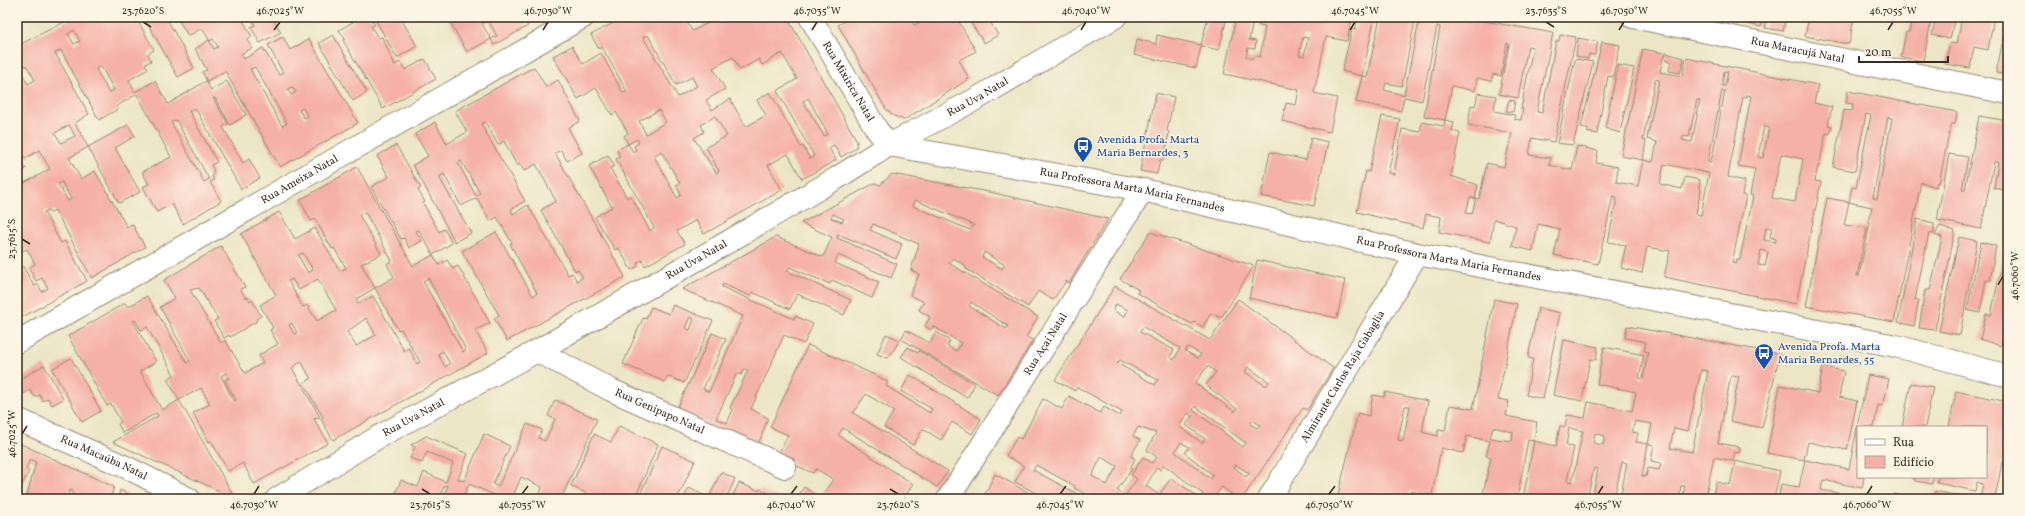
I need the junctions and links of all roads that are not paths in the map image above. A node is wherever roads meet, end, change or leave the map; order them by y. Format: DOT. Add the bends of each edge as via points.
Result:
graph roads {
  1 [pos="583,17"];
  2 [pos="810,17"];
  3 [pos="1115,17"];
  4 [pos="1633,17"];
  5 [pos="2008,93"];
  6 [pos="890,145"];
  7 [pos="1143,190"];
  8 [pos="1417,254"];
  9 [pos="17,342"];
  10 [pos="537,351"];
  11 [pos="2008,376"];
  12 [pos="17,419"];
  13 [pos="785,466"];
  14 [pos="189,499"];
  15 [pos="277,499"];
  16 [pos="948,499"];
  17 [pos="1268,499"];
  1 -- 9 [label="street, Rua Ameixa Natal"];
  2 -- 6 [label="street, Rua Mixirica Natal" via="877,130"];
  3 -- 6 [label="street, Rua Uva Natal" via="976,99"];
  4 -- 5 [label="street, Rua Maracujá Natal"];
  6 -- 7 [label="street, Rua Professora Marta Maria Fernandes"];
  6 -- 10 [label="street, Rua Uva Natal"];
  7 -- 8 [label="street, Rua Professora Marta Maria Fernandes"];
  7 -- 16 [label="street, Rua Açaí Natal"];
  8 -- 11 [label="street, Rua Professora Marta Maria Fernandes" via="1896,346"];
  8 -- 17 [label="street, Almirante Carlos Raja Gabaglia"];
  10 -- 13 [label="street, Rua Genipapo Natal" via="611,390"];
  10 -- 15 [label="street, Rua Uva Natal" via="380,436"];
  12 -- 14 [label="street, Rua Macaúba Natal" via="128,468"];
}
